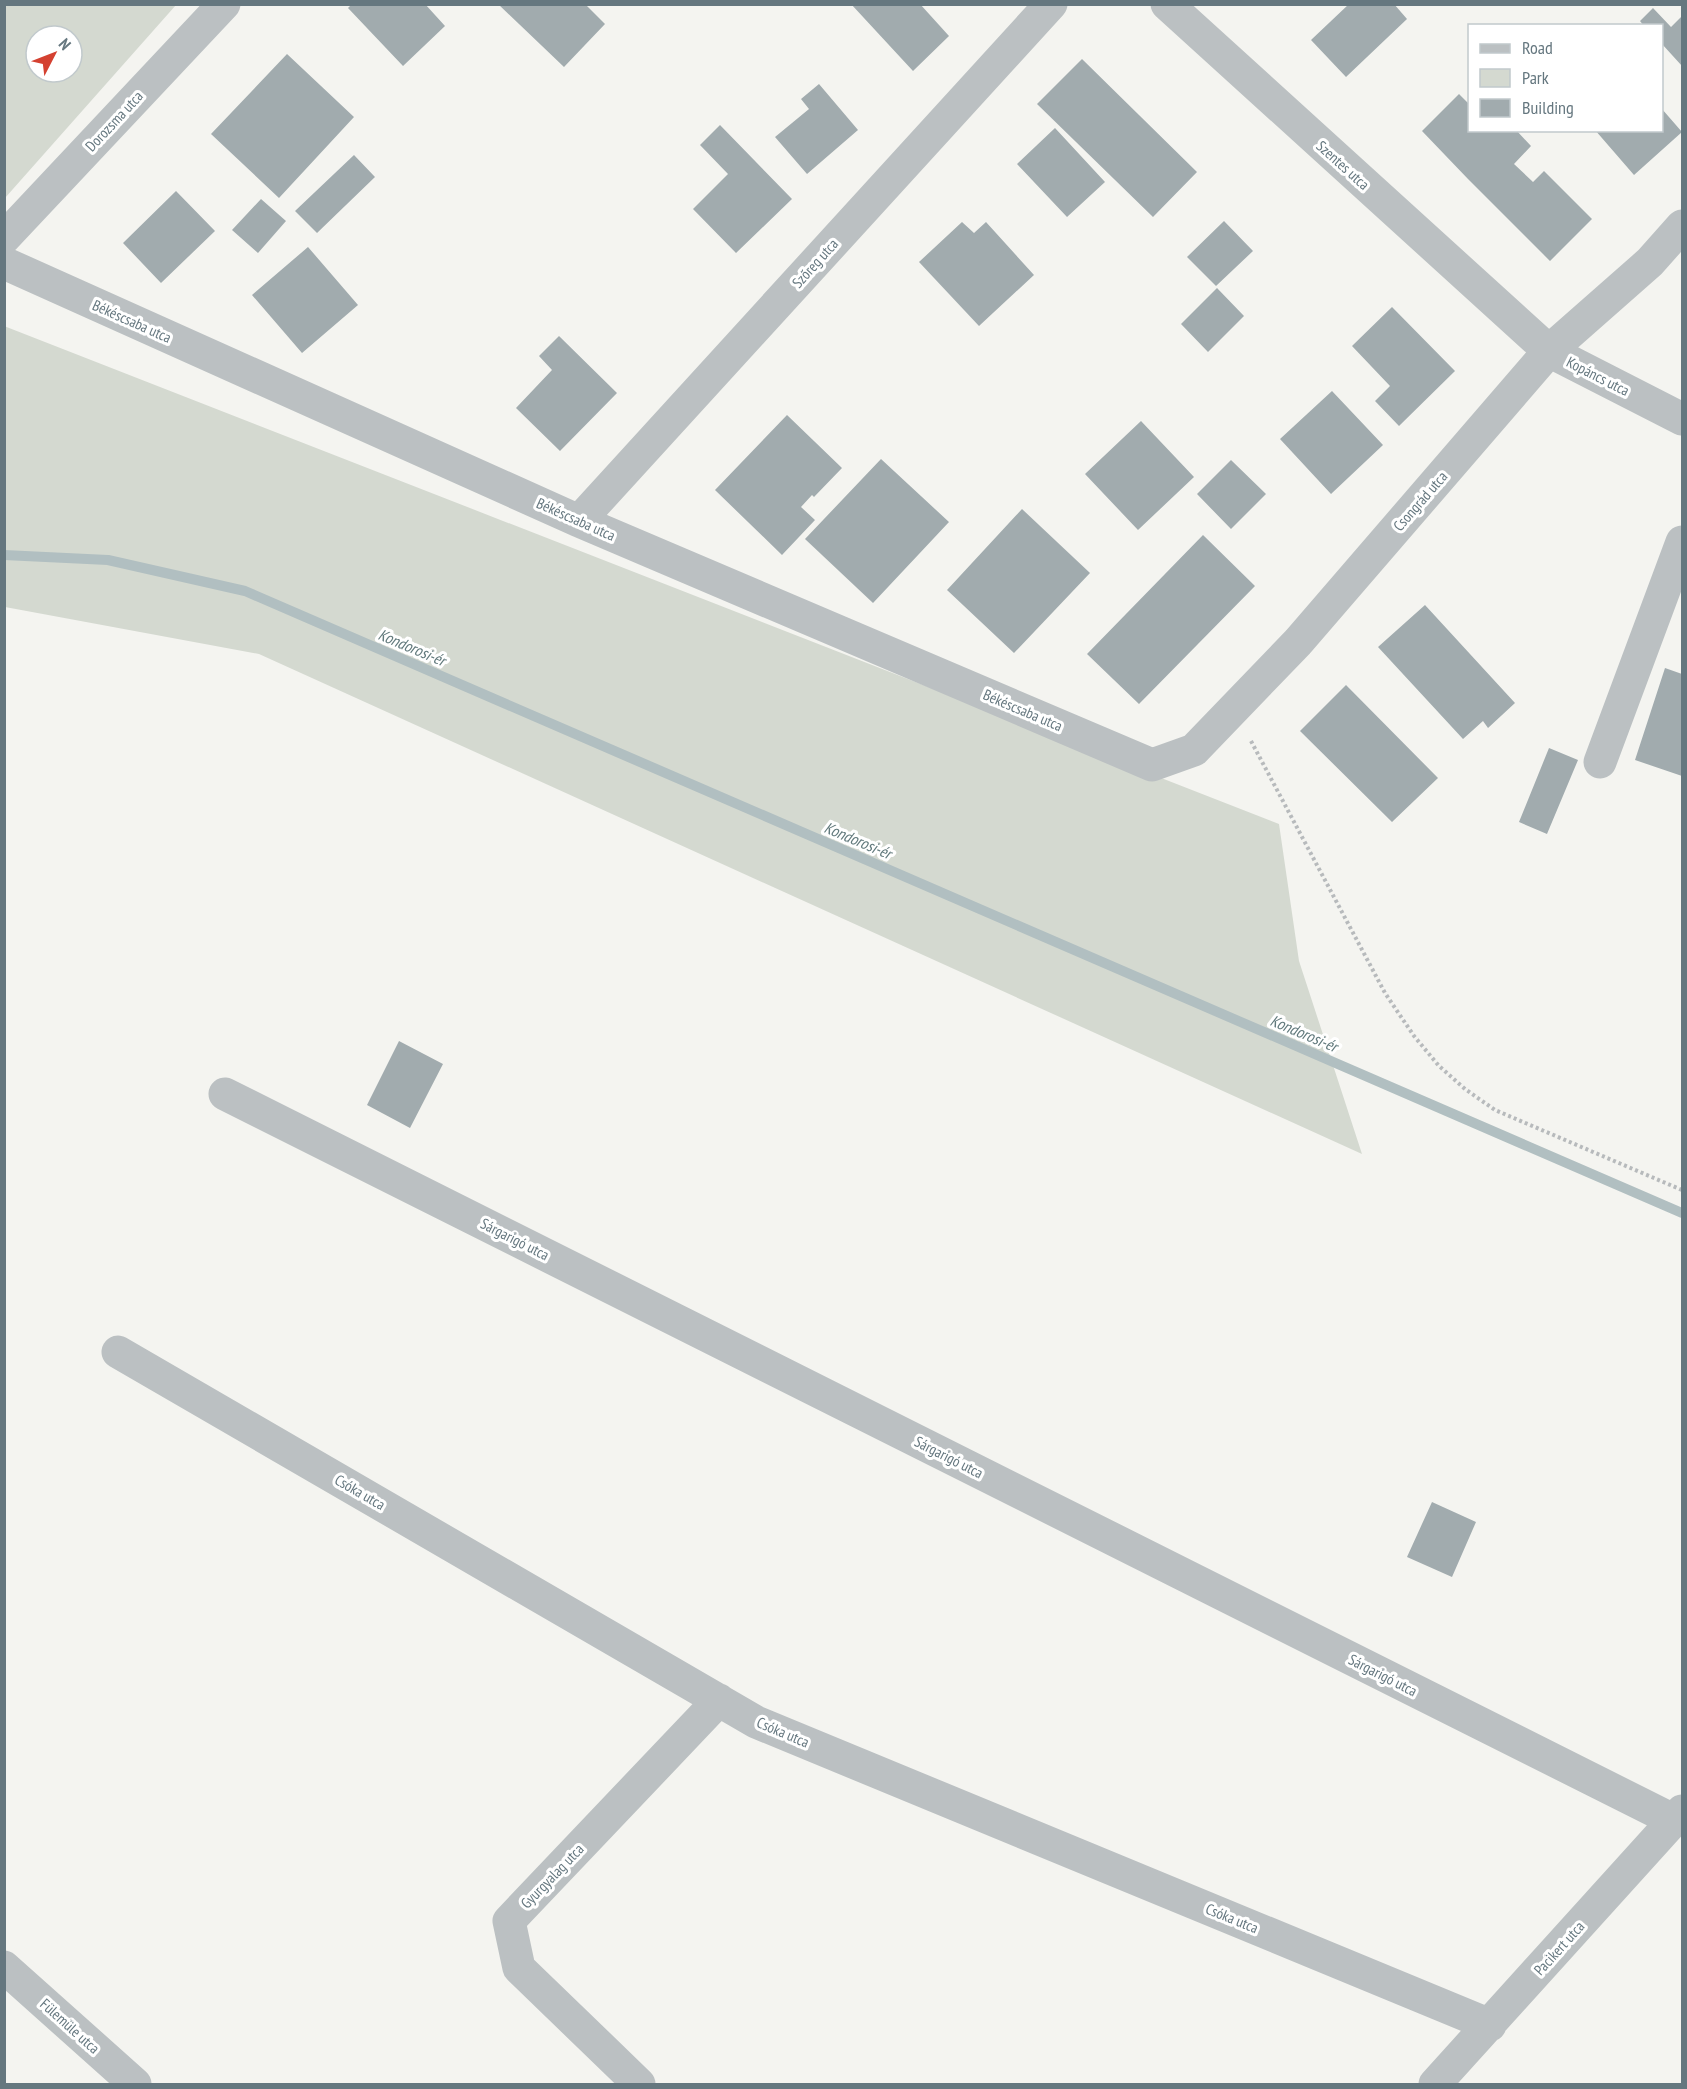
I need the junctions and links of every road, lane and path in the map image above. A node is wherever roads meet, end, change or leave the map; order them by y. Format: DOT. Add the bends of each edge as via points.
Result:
graph roads {
  1 [pos="224,4"];
  2 [pos="1051,4"];
  3 [pos="1167,4"];
  4 [pos="1683,226"];
  5 [pos="4,238"];
  6 [pos="4,263"];
  7 [pos="1519,325"];
  8 [pos="1550,351"];
  9 [pos="1683,419"];
  10 [pos="579,520"];
  11 [pos="1683,542"];
  12 [pos="1254,687"];
  13 [pos="1600,762"];
  14 [pos="1152,765"];
  15 [pos="225,1094"];
  16 [pos="1683,1190"];
  17 [pos="118,1352"];
  18 [pos="719,1700"];
  19 [pos="1678,1816"];
  20 [pos="4,1967"];
  21 [pos="1490,2025"];
  22 [pos="135,2085"];
  23 [pos="639,2085"];
  24 [pos="1436,2085"];
  1 -- 5 [label="street, Dorozsma utca"];
  2 -- 10 [label="street, Szőreg utca"];
  3 -- 7 [label="street, Szentes utca"];
  4 -- 8 [label="street, Csongrád utca" via="1650,262"];
  6 -- 10 [label="street, Békéscsaba utca"];
  7 -- 8 [label="street, Kopáncs utca"];
  8 -- 9 [label="street, Kopáncs utca"];
  8 -- 12 [label="street, Csongrád utca" via="1298,642"];
  10 -- 14 [label="street, Békéscsaba utca"];
  11 -- 13 [label="street"];
  12 -- 14 [label="street, Csongrád utca" via="1194,750"];
  12 -- 16 [label="path" via="1249,737 1384,993 1439,1066 1495,1110"];
  15 -- 19 [label="street, Sárgarigó utca"];
  17 -- 18 [label="street, Csóka utca"];
  18 -- 21 [label="street, Csóka utca" via="756,1722"];
  18 -- 23 [label="street, Gyurgyalag utca" via="508,1921 519,1968"];
  19 -- 21 [label="street, Pacikert utca"];
  20 -- 22 [label="street, Fülemüle utca"];
  21 -- 24 [label="street, Pacikert utca"];
}
